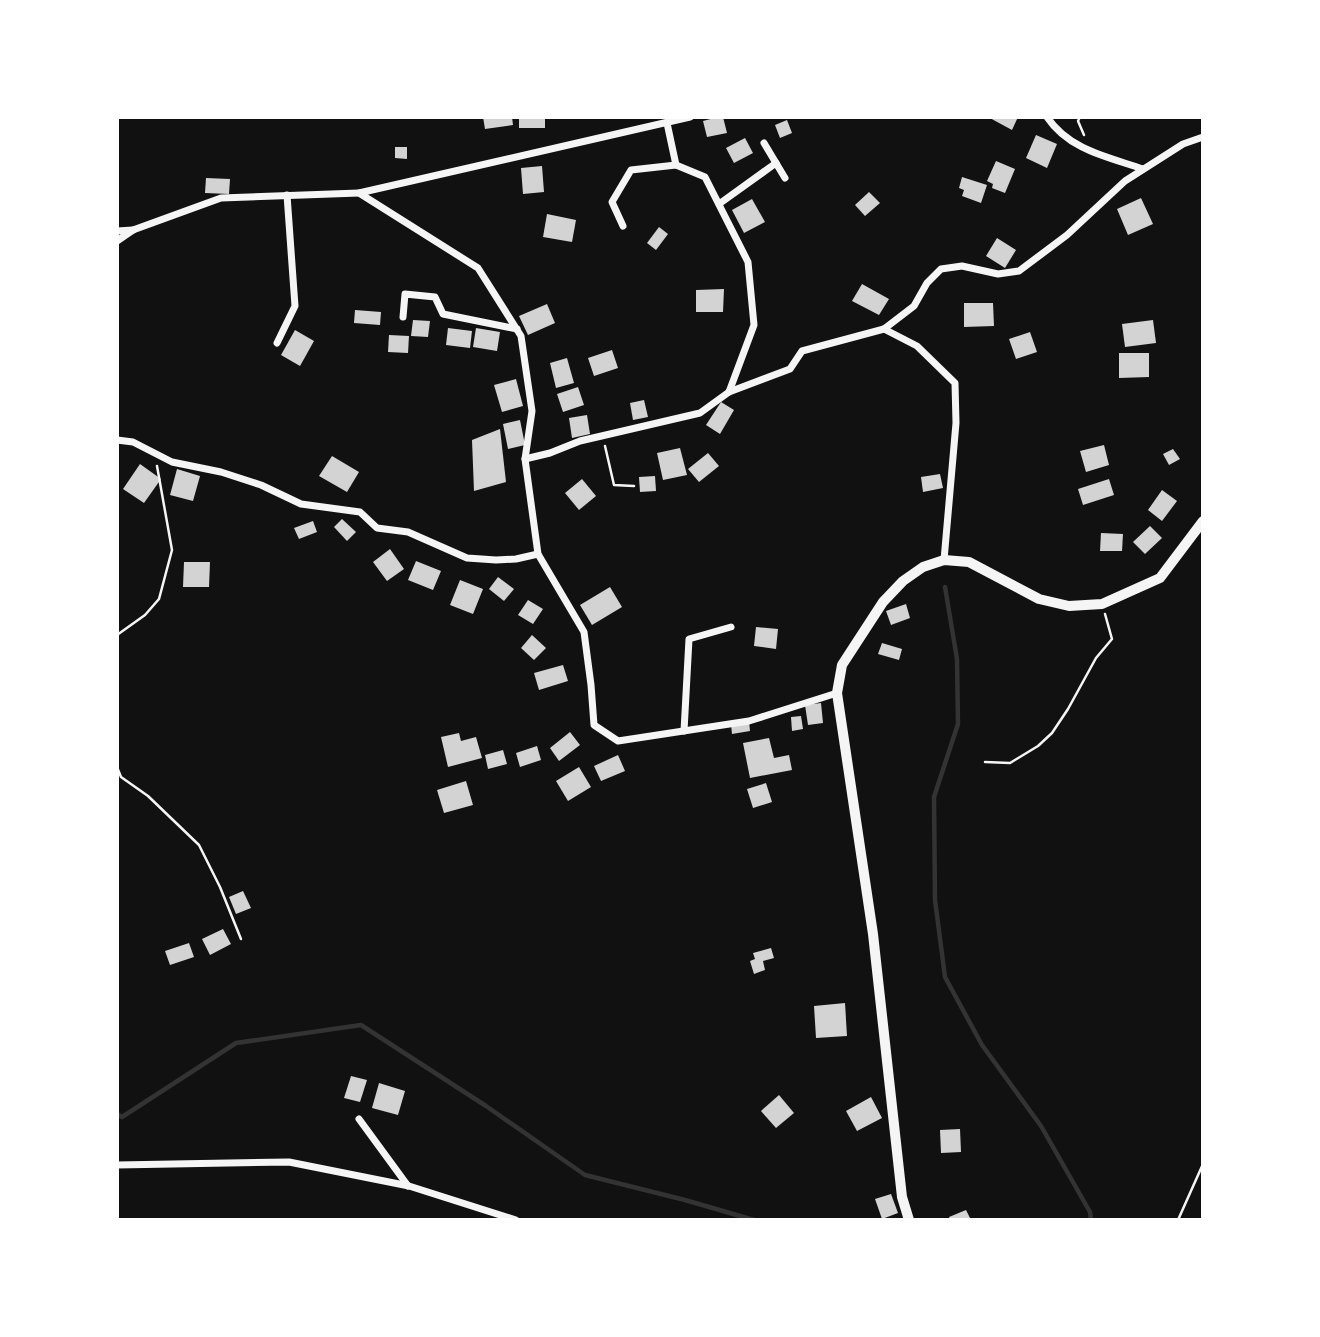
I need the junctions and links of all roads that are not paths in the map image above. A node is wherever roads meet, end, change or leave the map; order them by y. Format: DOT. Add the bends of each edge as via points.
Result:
graph roads {
  1 [pos="690,117"];
  2 [pos="1047,117"];
  3 [pos="667,123"];
  4 [pos="1203,137"];
  5 [pos="764,143"];
  6 [pos="776,163"];
  7 [pos="676,165"];
  8 [pos="1143,169"];
  9 [pos="785,178"];
  10 [pos="359,193"];
  11 [pos="287,195"];
  12 [pos="719,204"];
  13 [pos="623,226"];
  14 [pos="133,230"];
  15 [pos="117,231"];
  16 [pos="117,241"];
  17 [pos="403,317"];
  18 [pos="517,329"];
  19 [pos="884,329"];
  20 [pos="277,343"];
  21 [pos="729,392"];
  22 [pos="117,440"];
  23 [pos="526,459"];
  24 [pos="1203,521"];
  25 [pos="538,554"];
  26 [pos="944,559"];
  27 [pos="731,627"];
  28 [pos="837,693"];
  29 [pos="684,731"];
  30 [pos="359,1119"];
  31 [pos="117,1164"];
  32 [pos="409,1186"];
  33 [pos="516,1220"];
  34 [pos="909,1220"];
  1 -- 3 [label="street"];
  2 -- 8 [label="street" via="1081,148"];
  3 -- 7 [label="street"];
  3 -- 10 [label="street"];
  4 -- 8 [label="street"];
  5 -- 6 [label="street"];
  6 -- 9 [label="street"];
  6 -- 12 [label="street"];
  7 -- 12 [label="street" via="705,177"];
  7 -- 13 [label="street" via="631,170 612,201"];
  8 -- 19 [label="street" via="1019,271 998,274 961,266 941,269 914,306"];
  10 -- 11 [label="street"];
  10 -- 18 [label="street" via="478,268"];
  11 -- 14 [label="street" via="221,198"];
  11 -- 20 [label="street" via="295,306"];
  12 -- 21 [label="street" via="748,262 754,325"];
  14 -- 15 [label="street"];
  14 -- 16 [label="street"];
  17 -- 18 [label="street" via="405,294 435,297 443,314"];
  18 -- 23 [label="street" via="532,411"];
  19 -- 21 [label="street" via="803,351 790,369"];
  19 -- 26 [label="street" via="917,346 955,383"];
  21 -- 23 [label="street" via="700,413 580,441"];
  22 -- 25 [label="street" via="133,442 172,462 261,485 301,504 360,512 377,528 408,532 467,558 516,559"];
  23 -- 25 [label="street"];
  24 -- 26 [label="main road" via="1160,578 1102,604 1069,606 1039,600 969,562"];
  25 -- 29 [label="street" via="584,632 594,725 618,741"];
  26 -- 28 [label="main road" via="903,581 883,602 842,665"];
  27 -- 29 [label="street" via="689,639"];
  28 -- 29 [label="street" via="749,721"];
  28 -- 34 [label="main road" via="873,934 902,1197"];
  30 -- 32 [label="street"];
  31 -- 32 [label="street" via="289,1162"];
  32 -- 33 [label="street"];
}
